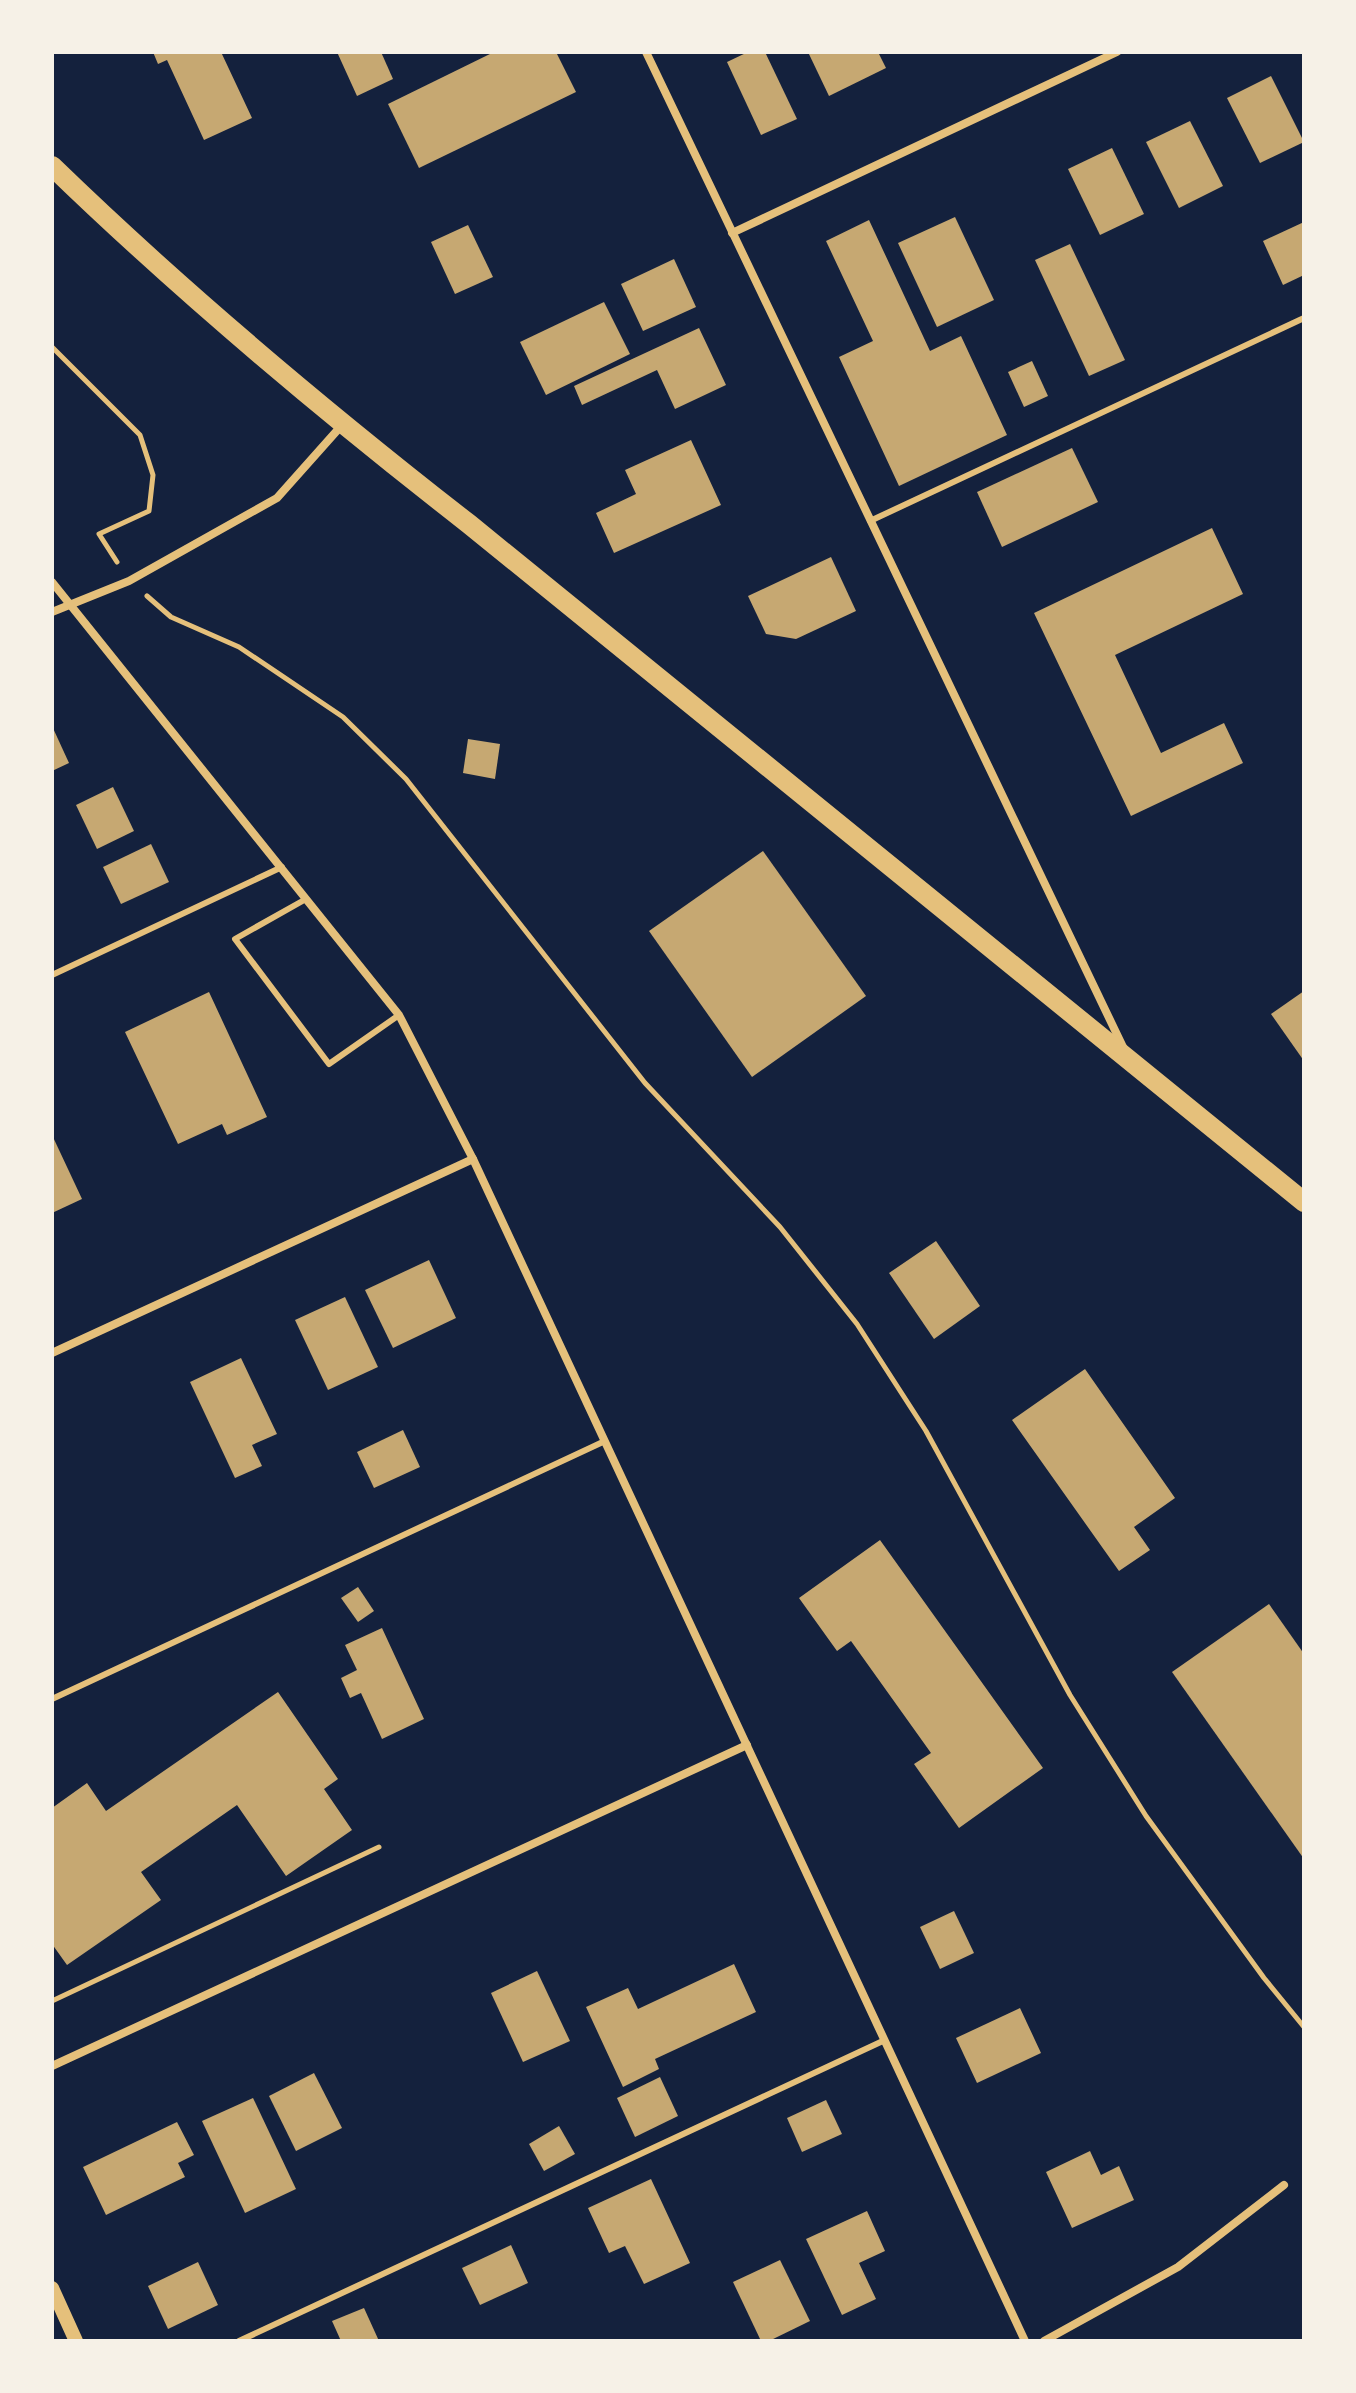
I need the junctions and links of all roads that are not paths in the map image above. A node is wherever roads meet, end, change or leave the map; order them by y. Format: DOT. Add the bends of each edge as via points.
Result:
graph roads {
  1 [pos="646,52"];
  2 [pos="1117,52"];
  3 [pos="52,166"];
  4 [pos="732,233"];
  5 [pos="1304,318"];
  6 [pos="342,425"];
  7 [pos="870,521"];
  8 [pos="52,582"];
  9 [pos="72,603"];
  10 [pos="52,612"];
  11 [pos="282,867"];
  12 [pos="306,899"];
  13 [pos="52,975"];
  14 [pos="399,1015"];
  15 [pos="1128,1058"];
  16 [pos="473,1159"];
  17 [pos="1304,1202"];
  18 [pos="52,1353"];
  19 [pos="605,1441"];
  20 [pos="52,1699"];
  21 [pos="747,1745"];
  22 [pos="885,2040"];
  23 [pos="52,2066"];
  24 [pos="1284,2185"];
  25 [pos="52,2288"];
  26 [pos="76,2341"];
  27 [pos="239,2341"];
  28 [pos="1025,2341"];
  29 [pos="1044,2341"];
  1 -- 4 [label="street"];
  2 -- 4 [label="street"];
  3 -- 6 [label="main road" via="145,256"];
  4 -- 7 [label="street"];
  5 -- 7 [label="lane"];
  6 -- 9 [label="street" via="277,498 129,581"];
  6 -- 15 [label="main road"];
  7 -- 15 [label="street"];
  8 -- 9 [label="street"];
  9 -- 10 [label="street"];
  9 -- 11 [label="street"];
  11 -- 12 [label="street"];
  11 -- 13 [label="lane"];
  12 -- 14 [label="street"];
  12 -- 14 [label="lane" via="235,939 329,1064"];
  14 -- 16 [label="street"];
  15 -- 17 [label="main road"];
  16 -- 18 [label="street"];
  16 -- 19 [label="street"];
  19 -- 20 [label="lane"];
  19 -- 21 [label="street"];
  21 -- 22 [label="street"];
  21 -- 23 [label="street"];
  22 -- 27 [label="lane"];
  22 -- 28 [label="street"];
  24 -- 29 [label="street" via="1178,2267"];
  25 -- 26 [label="street"];
}
